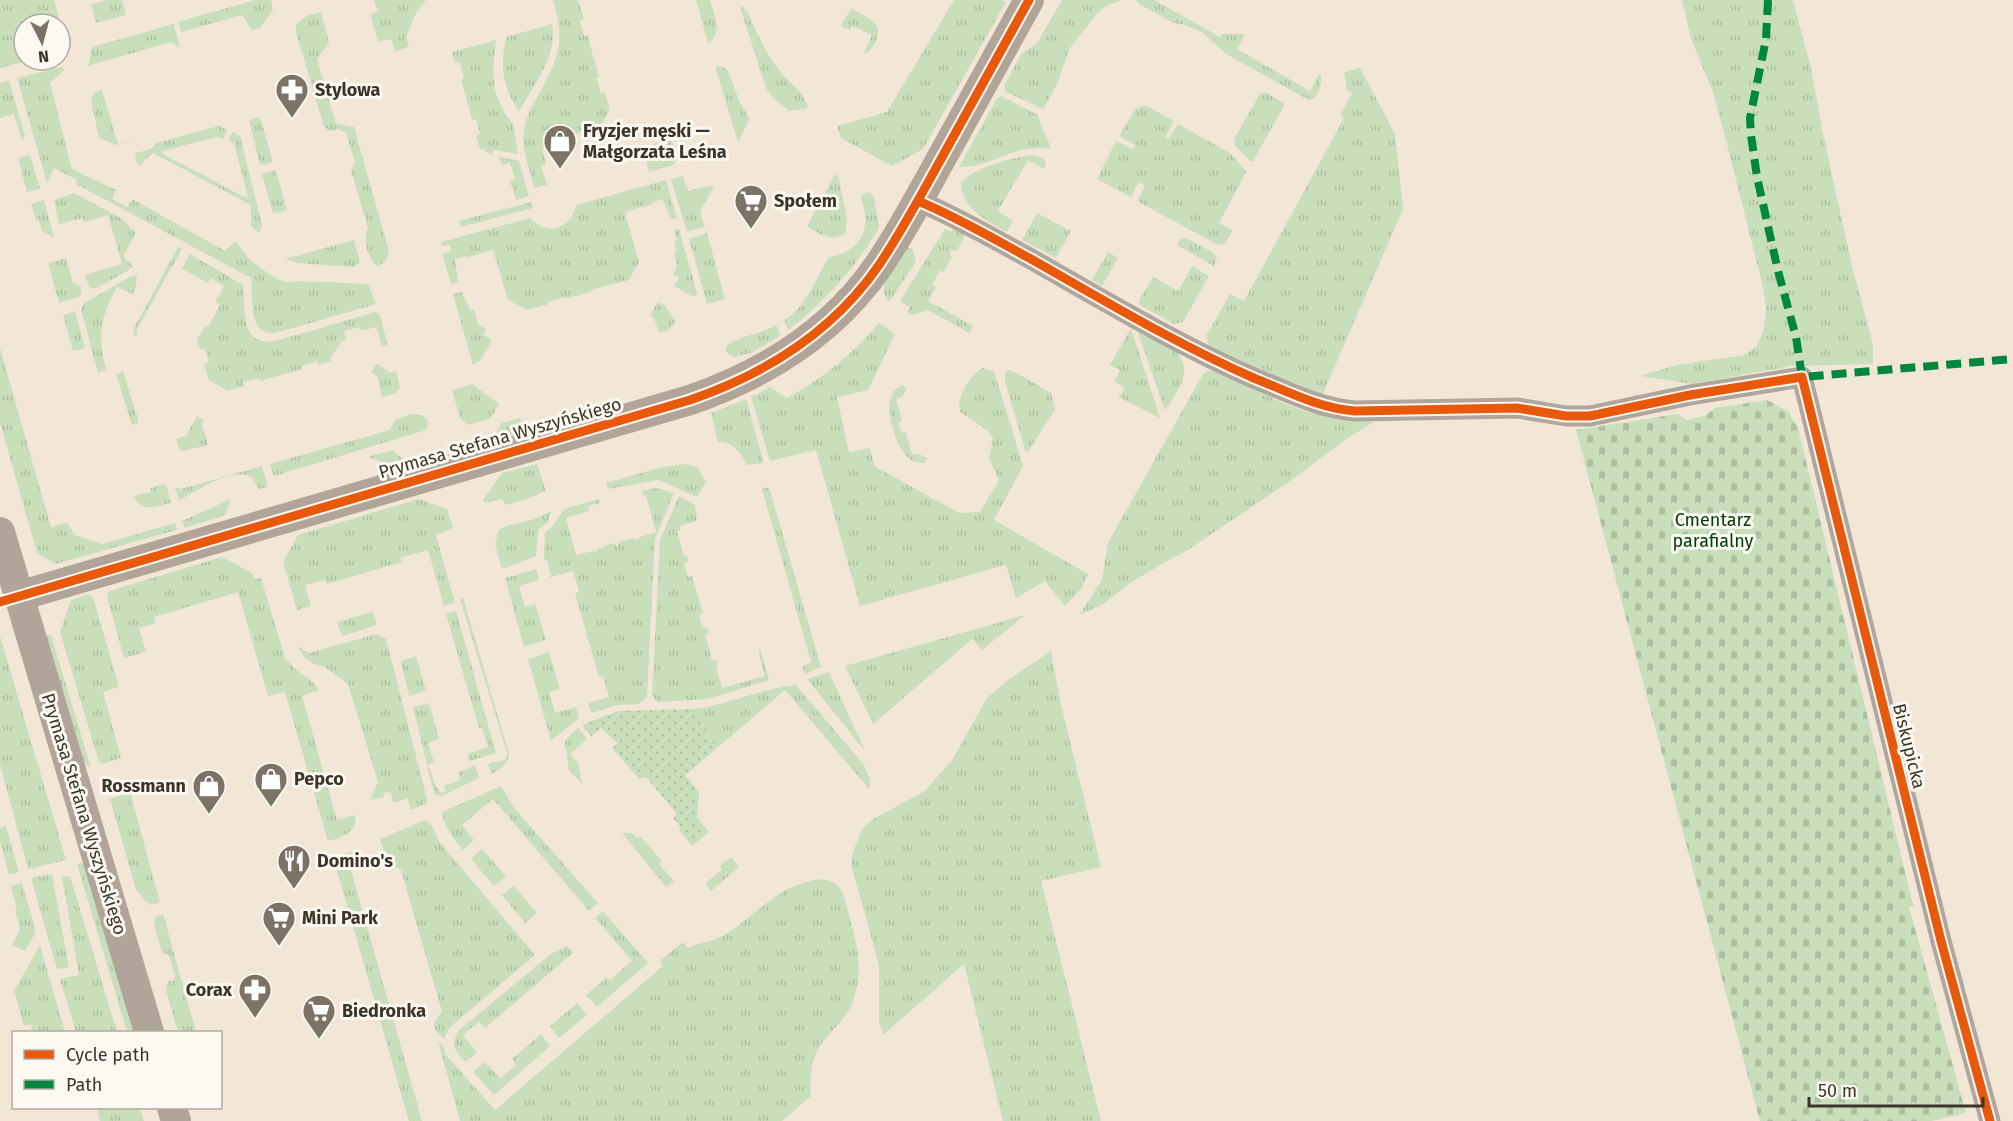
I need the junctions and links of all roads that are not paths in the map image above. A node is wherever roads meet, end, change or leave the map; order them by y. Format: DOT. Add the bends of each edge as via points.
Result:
graph roads {
  1 [pos="1029,0"];
  2 [pos="918,201"];
  3 [pos="0,532"];
  4 [pos="10,599"];
  5 [pos="149,1031"];
  6 [pos="1990,1121"];
  1 -- 2 [label="street, Prymasa Stefana Wyszyńskiego"];
  2 -- 4 [label="street, Prymasa Stefana Wyszyńskiego" via="856,295 806,341 747,378 679,403"];
  2 -- 6 [label="street, Biskupicka" via="1204,355 1307,400 1339,409 1517,408 1578,417 1802,377 1941,941"];
  3 -- 4 [label="street, Prymasa Stefana Wyszyńskiego"];
  4 -- 5 [label="street, Prymasa Stefana Wyszyńskiego"];
}
